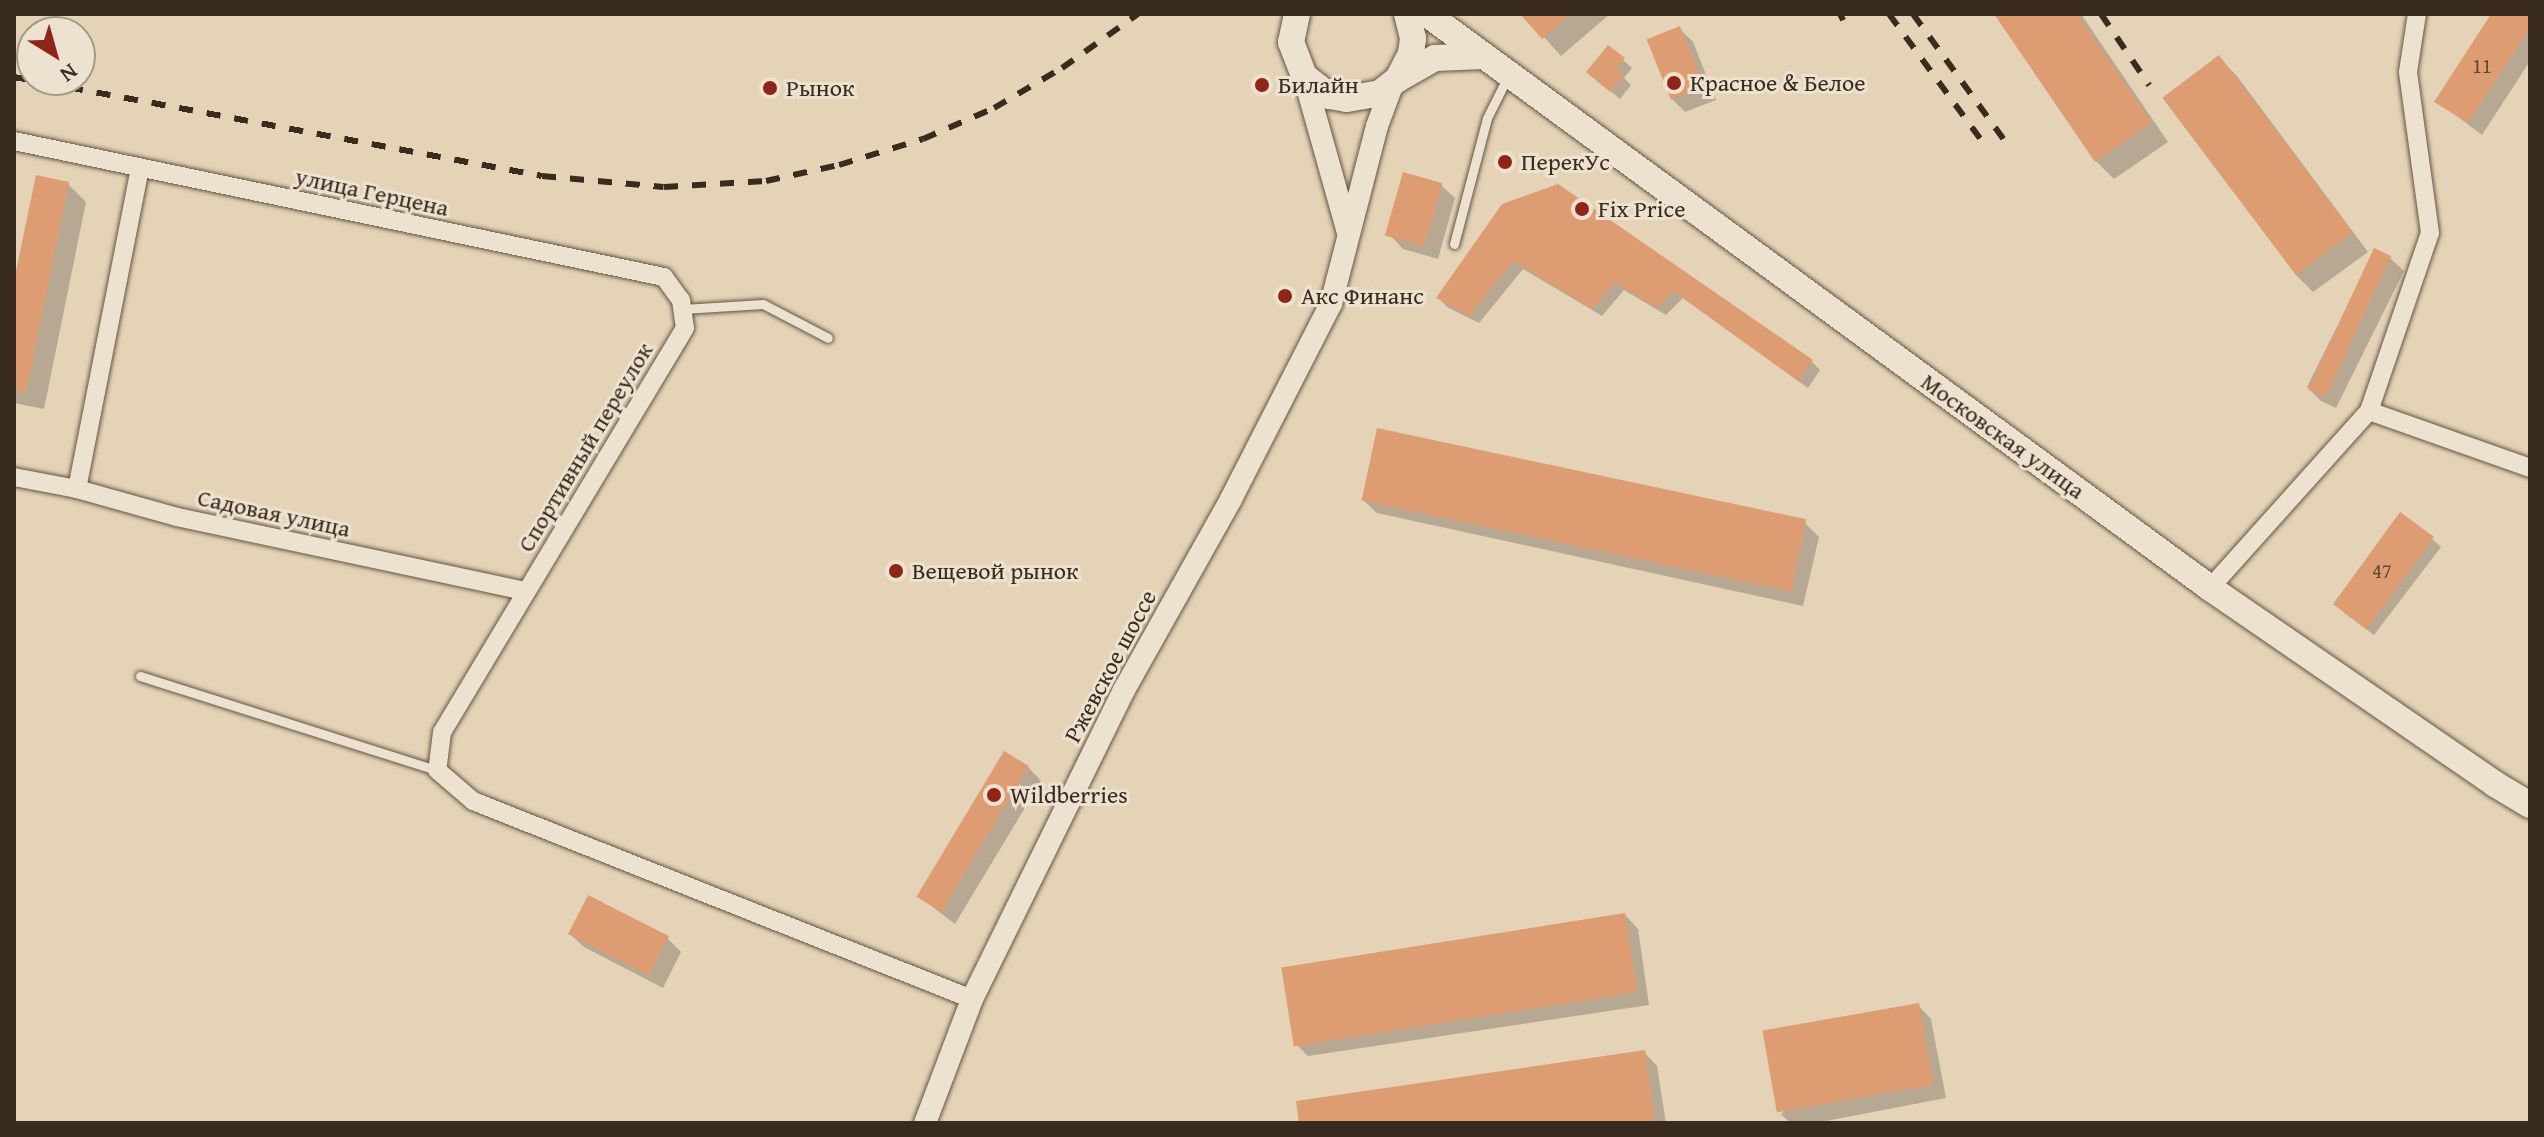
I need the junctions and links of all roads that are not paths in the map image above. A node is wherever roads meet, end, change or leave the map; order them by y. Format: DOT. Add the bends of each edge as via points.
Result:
graph roads {
  1 [pos="1297,14"];
  2 [pos="1407,14"];
  3 [pos="1427,14"];
  4 [pos="2417,14"];
  5 [pos="1483,56"];
  6 [pos="1509,75"];
  7 [pos="1304,76"];
  8 [pos="1396,81"];
  9 [pos="14,141"];
  10 [pos="140,168"];
  11 [pos="1349,238"];
  12 [pos="1454,244"];
  13 [pos="683,309"];
  14 [pos="685,328"];
  15 [pos="828,338"];
  16 [pos="2369,411"];
  17 [pos="2530,468"];
  18 [pos="14,477"];
  19 [pos="77,489"];
  20 [pos="2210,588"];
  21 [pos="526,591"];
  22 [pos="140,676"];
  23 [pos="437,770"];
  24 [pos="2530,805"];
  25 [pos="972,999"];
  26 [pos="925,1123"];
  1 -- 7 [label="main road" via="1291,42"];
  2 -- 8 [label="main road" via="1411,53"];
  3 -- 5 [label="main road, Московская улица"];
  4 -- 16 [label="street" via="2408,72 2430,233"];
  5 -- 6 [label="main road, Московская улица"];
  5 -- 8 [label="main road" via="1435,58"];
  6 -- 12 [label="lane" via="1487,118"];
  6 -- 20 [label="main road, Московская улица"];
  7 -- 8 [label="main road" via="1330,96 1347,99 1364,99"];
  7 -- 11 [label="street"];
  8 -- 11 [label="street, Ржевское шоссе" via="1377,126"];
  9 -- 10 [label="street, улица Герцена"];
  10 -- 13 [label="street, улица Герцена" via="664,277"];
  10 -- 19 [label="street"];
  11 -- 25 [label="street, Ржевское шоссе" via="1331,304 1231,499 1124,690"];
  13 -- 14 [label="street, улица Герцена"];
  13 -- 15 [label="lane" via="763,304"];
  14 -- 21 [label="street, Спортивный переулок"];
  16 -- 17 [label="street"];
  16 -- 20 [label="street"];
  18 -- 19 [label="street, Садовая улица"];
  19 -- 21 [label="street, Садовая улица" via="177,517"];
  20 -- 24 [label="main road, Московская улица"];
  21 -- 23 [label="street, Спортивный переулок" via="442,732"];
  22 -- 23 [label="lane"];
  23 -- 25 [label="street" via="473,801"];
  25 -- 26 [label="street, Ржевское шоссе"];
}
